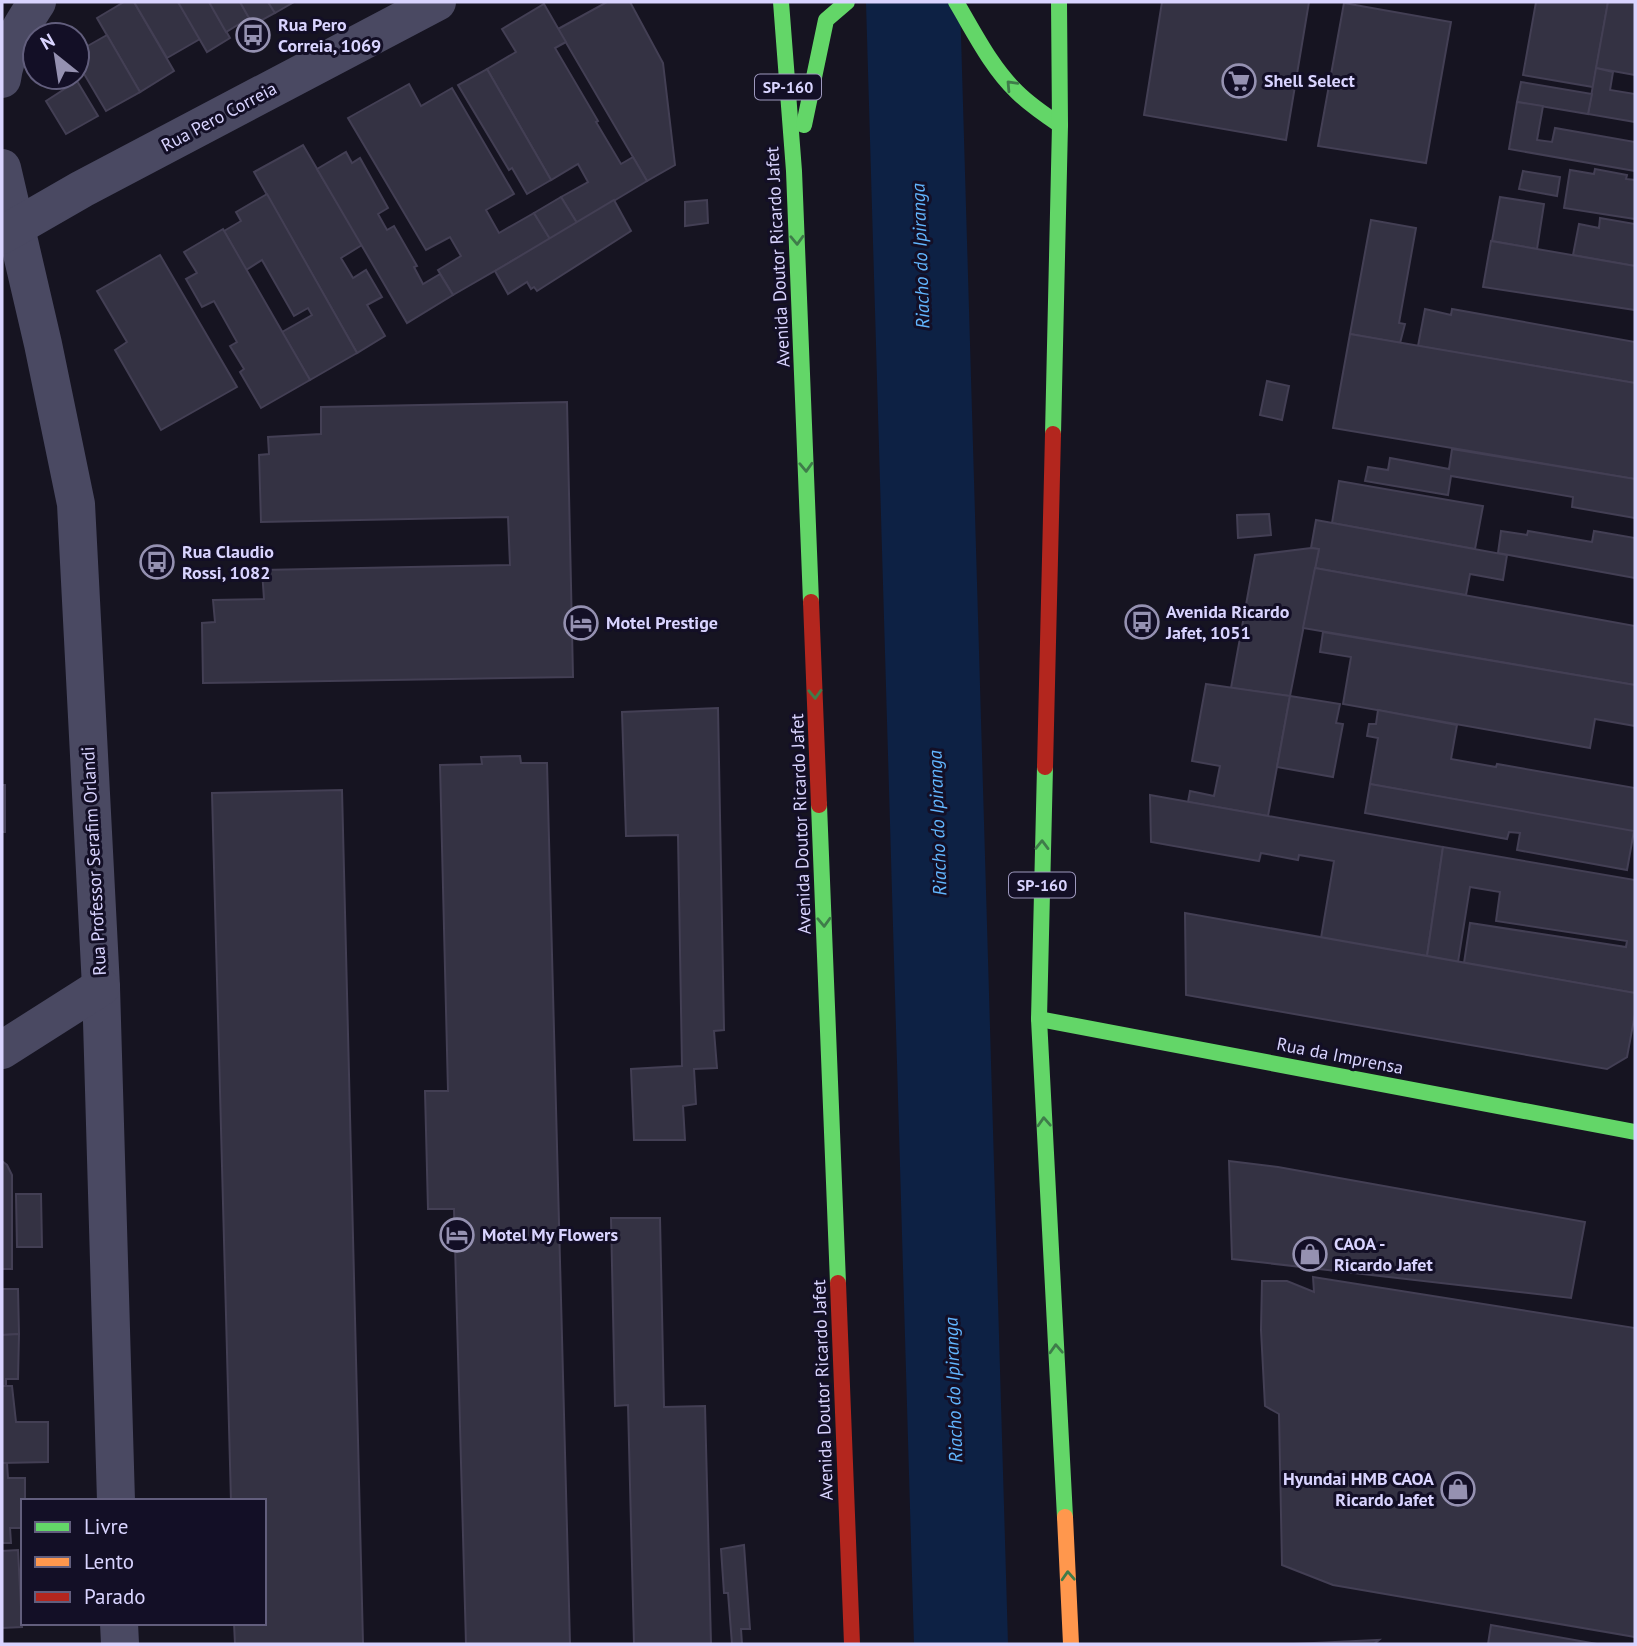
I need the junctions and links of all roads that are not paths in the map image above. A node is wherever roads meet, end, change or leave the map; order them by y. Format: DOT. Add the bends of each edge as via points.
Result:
graph roads {
  1 [pos="37,2"];
  2 [pos="438,2"];
  3 [pos="782,2"];
  4 [pos="847,2"];
  5 [pos="956,2"];
  6 [pos="1059,2"];
  7 [pos="2,79"];
  8 [pos="1060,125"];
  9 [pos="2,168"];
  10 [pos="794,171"];
  11 [pos="9,231"];
  12 [pos="101,988"];
  13 [pos="1038,1019"];
  14 [pos="2,1050"];
  15 [pos="1635,1132"];
  16 [pos="116,1499"];
  17 [pos="119,1625"];
  18 [pos="120,1644"];
  19 [pos="852,1644"];
  20 [pos="1071,1644"];
  1 -- 7 [label="street" via="4,61"];
  2 -- 11 [label="street, Rua Pero Correia"];
  3 -- 10 [label="main road, Avenida Doutor Ricardo Jafet / SP-160"];
  4 -- 10 [label="main road" via="826,20"];
  8 -- 5 [label="main road, one-way" via="1007,82"];
  6 -- 8 [label="main road, SP-160"];
  13 -- 8 [label="main road, SP-160, one-way"];
  9 -- 11 [label="street, Rua Professor Serafim Orlandi"];
  10 -- 19 [label="main road, Avenida Doutor Ricardo Jafet / SP-160, one-way"];
  11 -- 12 [label="street, Rua Professor Serafim Orlandi" via="43,344 76,504"];
  12 -- 14 [label="street"];
  12 -- 16 [label="street, Rua Professor Serafim Orlandi"];
  13 -- 15 [label="main road, Rua da Imprensa"];
  20 -- 13 [label="main road, SP-160, one-way"];
  17 -- 18 [label="street"];
}
